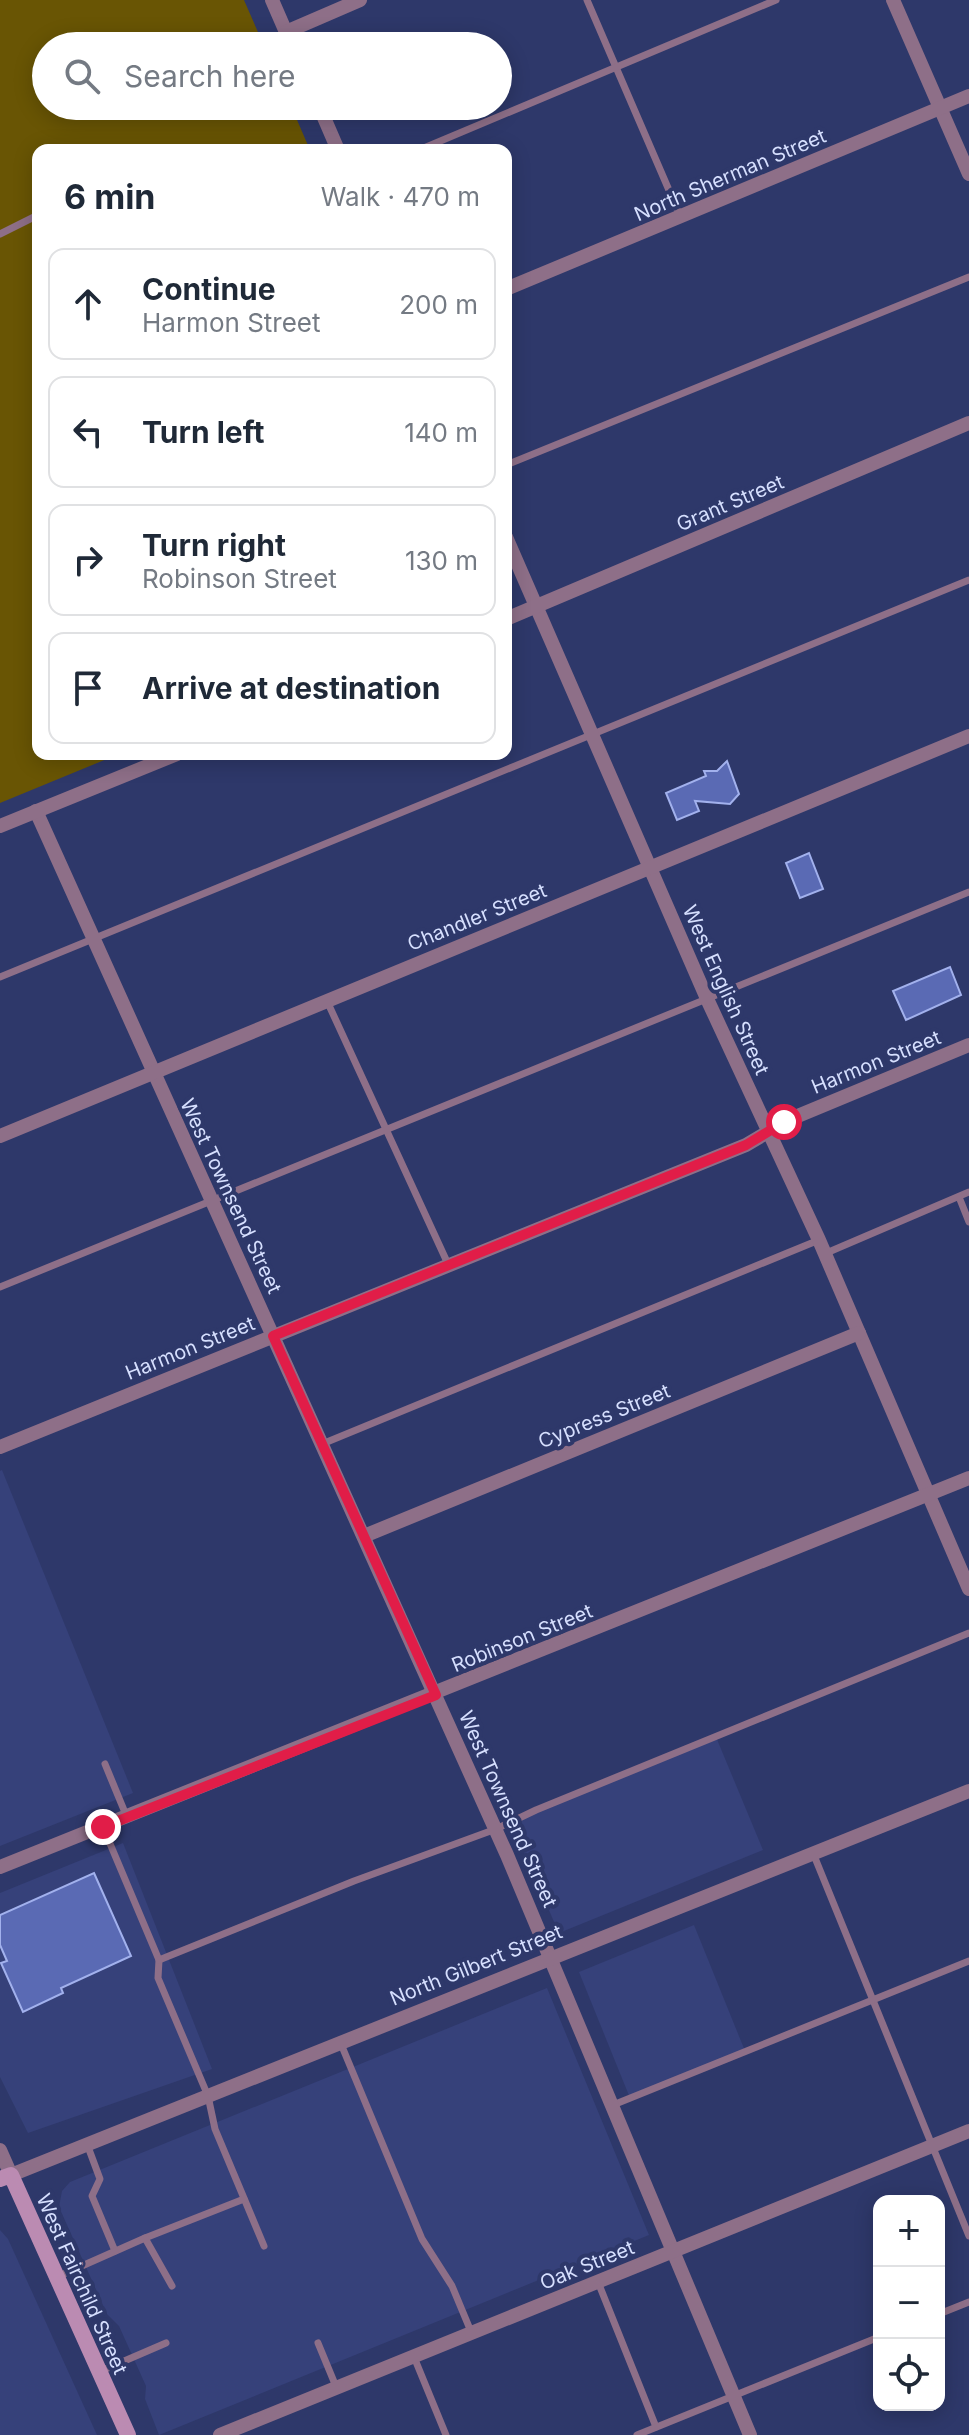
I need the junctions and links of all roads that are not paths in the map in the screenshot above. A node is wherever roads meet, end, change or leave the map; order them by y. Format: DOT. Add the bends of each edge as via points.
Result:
graph roads {
  1 [pos="272,0"];
  2 [pos="360,0"];
  3 [pos="587,0"];
  4 [pos="776,0"];
  5 [pos="893,0"];
  6 [pos="286,32"];
  7 [pos="302,32"];
  8 [pos="616,67"];
  9 [pos="969,96"];
  10 [pos="940,108"];
  11 [pos="512,111"];
  12 [pos="325,120"];
  13 [pos="490,120"];
  14 [pos="335,144"];
  15 [pos="433,144"];
  16 [pos="969,174"];
  17 [pos="32,218"];
  18 [pos="681,218"];
  19 [pos="0,234"];
  20 [pos="969,277"];
  21 [pos="512,287"];
  22 [pos="969,423"];
  23 [pos="512,463"];
  24 [pos="512,551"];
  25 [pos="969,580"];
  26 [pos="536,607"];
  27 [pos="512,617"];
  28 [pos="593,736"];
  29 [pos="969,736"];
  30 [pos="162,760"];
  31 [pos="36,811"];
  32 [pos="0,826"];
  33 [pos="651,869"];
  34 [pos="969,892"];
  35 [pos="92,938"];
  36 [pos="0,977"];
  37 [pos="326,999"];
  38 [pos="708,1001"];
  39 [pos="969,1045"];
  40 [pos="153,1074"];
  41 [pos="388,1131"];
  42 [pos="767,1132"];
  43 [pos="0,1136"];
  44 [pos="969,1192"];
  45 [pos="959,1197"];
  46 [pos="211,1199"];
  47 [pos="969,1222"];
  48 [pos="822,1247"];
  49 [pos="448,1264"];
  50 [pos="0,1287"];
  51 [pos="859,1333"];
  52 [pos="273,1336"];
  53 [pos="322,1444"];
  54 [pos="0,1447"];
  55 [pos="969,1478"];
  56 [pos="930,1494"];
  57 [pos="364,1536"];
  58 [pos="969,1589"];
  59 [pos="969,1633"];
  60 [pos="436,1695"];
  61 [pos="105,1764"];
  62 [pos="969,1791"];
  63 [pos="127,1817"];
  64 [pos="103,1827"];
  65 [pos="496,1829"];
  66 [pos="813,1853"];
  67 [pos="0,1867"];
  68 [pos="552,1957"];
  69 [pos="159,1960"];
  70 [pos="969,1961"];
  71 [pos="873,2000"];
  72 [pos="340,2042"];
  73 [pos="208,2096"];
  74 [pos="613,2105"];
  75 [pos="969,2131"];
  76 [pos="87,2144"];
  77 [pos="932,2146"];
  78 [pos="0,2150"];
  79 [pos="6,2177"];
  80 [pos="244,2199"];
  81 [pos="969,2236"];
  82 [pos="145,2238"];
  83 [pos="264,2246"];
  84 [pos="115,2251"];
  85 [pos="674,2251"];
  86 [pos="57,2277"];
  87 [pos="598,2282"];
  88 [pos="172,2286"];
  89 [pos="969,2302"];
  90 [pos="945,2312"];
  91 [pos="472,2334"];
  92 [pos="874,2339"];
  93 [pos="166,2343"];
  94 [pos="318,2343"];
  95 [pos="414,2357"];
  96 [pos="99,2372"];
  97 [pos="337,2389"];
  98 [pos="733,2395"];
  99 [pos="656,2427"];
  100 [pos="128,2435"];
  101 [pos="220,2435"];
  102 [pos="446,2435"];
  103 [pos="637,2435"];
  104 [pos="750,2435"];
  1 -- 6 [label="street"];
  2 -- 7 [label="street"];
  3 -- 8 [label="lane"];
  4 -- 8 [label="lane"];
  5 -- 10 [label="street"];
  8 -- 11 [label="lane"];
  8 -- 18 [label="lane"];
  9 -- 10 [label="street, North Sherman Street"];
  10 -- 16 [label="street"];
  10 -- 18 [label="street, North Sherman Street"];
  12 -- 14 [label="street"];
  13 -- 15 [label="lane"];
  17 -- 19 [label="lane"];
  18 -- 21 [label="street, North Sherman Street"];
  20 -- 23 [label="lane"];
  22 -- 26 [label="street, Grant Street"];
  24 -- 26 [label="street, West English Street"];
  25 -- 28 [label="lane"];
  26 -- 27 [label="street, Grant Street"];
  26 -- 28 [label="street, West English Street"];
  28 -- 33 [label="street, West English Street"];
  28 -- 35 [label="lane"];
  29 -- 33 [label="street, Chandler Street"];
  30 -- 31 [label="street"];
  31 -- 32 [label="street"];
  31 -- 35 [label="street, West Townsend Street"];
  33 -- 37 [label="street, Chandler Street"];
  33 -- 38 [label="street, West English Street"];
  34 -- 38 [label="lane"];
  35 -- 36 [label="lane"];
  35 -- 40 [label="street, West Townsend Street"];
  37 -- 40 [label="street, Chandler Street"];
  37 -- 41 [label="lane"];
  38 -- 41 [label="lane"];
  38 -- 42 [label="street, West English Street"];
  39 -- 42 [label="street, Harmon Street"];
  40 -- 43 [label="street, Chandler Street"];
  40 -- 46 [label="street, West Townsend Street"];
  41 -- 46 [label="lane"];
  41 -- 49 [label="lane"];
  42 -- 48 [label="street, West English Street"];
  42 -- 49 [label="street, Harmon Street"];
  44 -- 45 [label="lane"];
  45 -- 47 [label="lane"];
  45 -- 48 [label="lane"];
  46 -- 50 [label="lane"];
  46 -- 52 [label="street, West Townsend Street"];
  48 -- 51 [label="street, West English Street"];
  48 -- 53 [label="lane"];
  49 -- 52 [label="street, Harmon Street"];
  51 -- 56 [label="street, West English Street"];
  51 -- 57 [label="street, Cypress Street"];
  52 -- 53 [label="street, West Townsend Street"];
  52 -- 54 [label="street, Harmon Street"];
  53 -- 57 [label="street, West Townsend Street"];
  55 -- 56 [label="street, Robinson Street"];
  56 -- 58 [label="street, West English Street"];
  56 -- 60 [label="street, Robinson Street"];
  57 -- 60 [label="street, West Townsend Street"];
  59 -- 65 [label="lane"];
  60 -- 63 [label="street, Robinson Street"];
  60 -- 65 [label="street, West Townsend Street"];
  61 -- 63 [label="lane"];
  62 -- 66 [label="street, North Gilbert Street"];
  63 -- 64 [label="street, Robinson Street"];
  64 -- 67 [label="street, Robinson Street"];
  64 -- 69 [label="lane"];
  65 -- 68 [label="street, West Townsend Street"];
  65 -- 69 [label="lane"];
  66 -- 68 [label="street, North Gilbert Street"];
  66 -- 71 [label="lane"];
  68 -- 72 [label="street, North Gilbert Street"];
  68 -- 74 [label="street, West Townsend Street"];
  69 -- 73 [label="lane" via="158,1978"];
  70 -- 71 [label="lane"];
  71 -- 74 [label="lane"];
  71 -- 77 [label="lane"];
  72 -- 73 [label="street, North Gilbert Street"];
  72 -- 91 [label="lane" via="422,2239 452,2286"];
  73 -- 76 [label="street, North Gilbert Street"];
  73 -- 80 [label="lane" via="215,2129"];
  74 -- 85 [label="street, West Townsend Street"];
  75 -- 77 [label="street, Oak Street"];
  76 -- 79 [label="street, North Gilbert Street"];
  76 -- 84 [label="lane" via="100,2179 92,2196"];
  77 -- 81 [label="lane"];
  77 -- 85 [label="street, Oak Street"];
  78 -- 79 [label="street, West Fairchild Street"];
  79 -- 86 [label="main road, West Fairchild Street"];
  80 -- 82 [label="lane"];
  80 -- 83 [label="lane"];
  82 -- 84 [label="lane"];
  82 -- 88 [label="lane"];
  84 -- 86 [label="lane"];
  85 -- 87 [label="street, Oak Street"];
  85 -- 98 [label="street, West Townsend Street"];
  86 -- 96 [label="main road, West Fairchild Street"];
  87 -- 91 [label="street, Oak Street"];
  87 -- 99 [label="lane"];
  89 -- 90 [label="lane"];
  91 -- 95 [label="street, Oak Street"];
  92 -- 98 [label="lane"];
  93 -- 96 [label="lane"];
  94 -- 97 [label="lane"];
  95 -- 97 [label="street, Oak Street"];
  95 -- 102 [label="lane"];
  96 -- 100 [label="main road, West Fairchild Street"];
  97 -- 101 [label="street, Oak Street"];
  98 -- 99 [label="lane"];
  98 -- 104 [label="street, West Townsend Street"];
  99 -- 103 [label="lane"];
}
